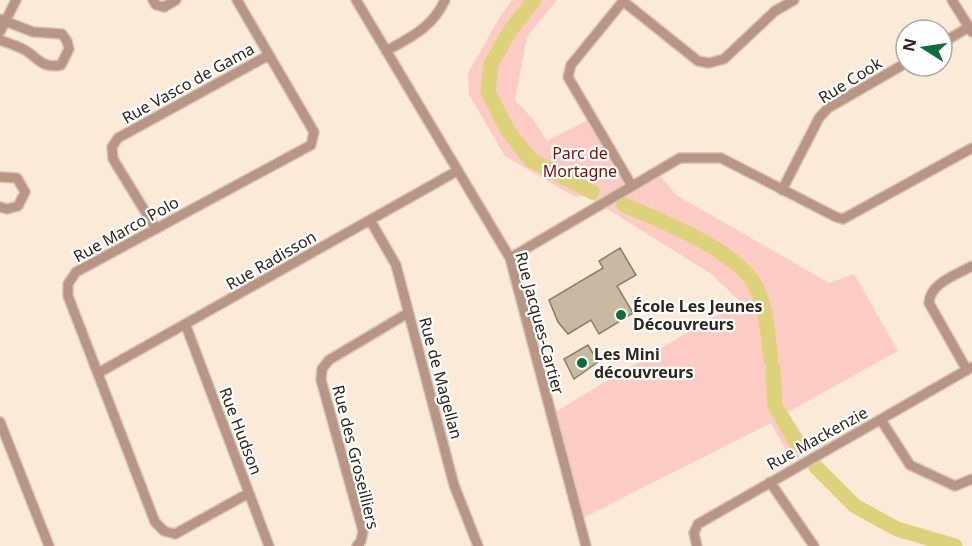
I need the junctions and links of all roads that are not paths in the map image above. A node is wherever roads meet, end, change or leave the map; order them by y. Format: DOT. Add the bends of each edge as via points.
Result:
graph roads {
  1 [pos="16,0"];
  2 [pos="153,0"];
  3 [pos="176,0"];
  4 [pos="237,0"];
  5 [pos="356,0"];
  6 [pos="445,0"];
  7 [pos="624,0"];
  8 [pos="794,0"];
  9 [pos="952,0"];
  10 [pos="2,20"];
  11 [pos="971,29"];
  12 [pos="0,32"];
  13 [pos="954,37"];
  14 [pos="0,40"];
  15 [pos="386,51"];
  16 [pos="269,55"];
  17 [pos="894,70"];
  18 [pos="972,148"];
  19 [pos="457,171"];
  20 [pos="0,177"];
  21 [pos="632,186"];
  22 [pos="782,190"];
  23 [pos="0,207"];
  24 [pos="370,220"];
  25 [pos="156,229"];
  26 [pos="510,258"];
  27 [pos="972,266"];
  28 [pos="408,313"];
  29 [pos="186,326"];
  30 [pos="970,369"];
  31 [pos="100,372"];
  32 [pos="880,420"];
  33 [pos="0,422"];
  34 [pos="972,479"];
  35 [pos="770,482"];
  36 [pos="249,493"];
  37 [pos="49,546"];
  38 [pos="269,546"];
  39 [pos="357,546"];
  40 [pos="478,546"];
  41 [pos="586,546"];
  42 [pos="697,546"];
  43 [pos="814,546"];
  1 -- 10 [label="street"];
  2 -- 3 [label="street" via="164,7"];
  4 -- 16 [label="street, Rue Marco Polo"];
  5 -- 15 [label="street, Rue Jacques-Cartier"];
  6 -- 15 [label="street" via="426,28"];
  7 -- 8 [label="street" via="698,61 710,63 724,59 775,11"];
  7 -- 21 [label="street" via="571,65 568,77"];
  9 -- 11 [label="street"];
  10 -- 12 [label="street"];
  10 -- 14 [label="street" via="33,32 62,34 69,49 60,65 51,67"];
  11 -- 13 [label="street"];
  15 -- 19 [label="street, Rue Jacques-Cartier"];
  16 -- 25 [label="street, Rue Vasco de Gama" via="118,138 112,147 113,159"];
  16 -- 25 [label="street, Rue Marco Polo" via="314,132 311,145"];
  17 -- 22 [label="street, Rue Cook" via="828,108"];
  18 -- 22 [label="street" via="843,219"];
  19 -- 24 [label="street, Rue Radisson"];
  19 -- 26 [label="street, Rue Jacques-Cartier"];
  20 -- 23 [label="street" via="17,178 25,192 18,206"];
  21 -- 22 [label="street" via="680,158 721,158"];
  21 -- 26 [label="street"];
  24 -- 28 [label="street, Rue de Magellan" via="396,265"];
  24 -- 29 [label="street, Rue Radisson"];
  25 -- 31 [label="street, Rue Marco Polo" via="76,272 68,284 68,296"];
  26 -- 41 [label="street, Rue Jacques-Cartier"];
  27 -- 30 [label="street" via="933,288 929,295 929,303"];
  28 -- 39 [label="street, Rue des Groseilliers" via="329,360 322,369 321,380 363,531"];
  28 -- 40 [label="street, Rue de Magellan" via="454,485"];
  29 -- 31 [label="street, Rue Radisson"];
  29 -- 36 [label="street, Rue Hudson"];
  30 -- 32 [label="street, Rue Mackenzie"];
  31 -- 36 [label="street, Rue Marco Polo" via="155,522 164,531 175,534"];
  32 -- 34 [label="street" via="910,465 955,486"];
  32 -- 35 [label="street, Rue Mackenzie"];
  33 -- 37 [label="street"];
  35 -- 42 [label="street, Rue Mackenzie" via="698,524 694,533"];
  35 -- 43 [label="street"];
  36 -- 38 [label="street, Rue Hudson"];
}
